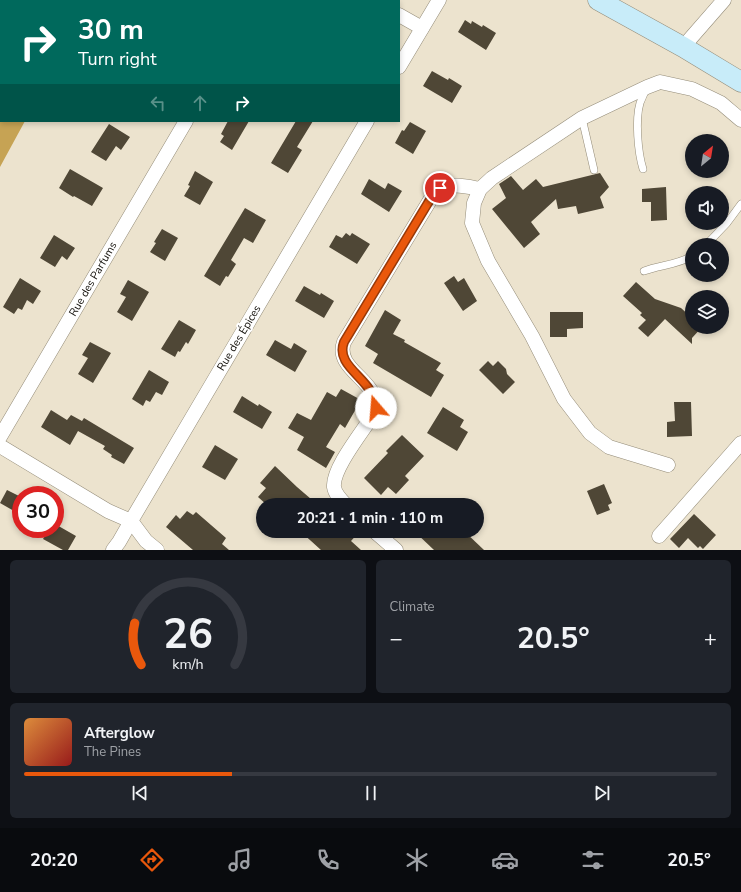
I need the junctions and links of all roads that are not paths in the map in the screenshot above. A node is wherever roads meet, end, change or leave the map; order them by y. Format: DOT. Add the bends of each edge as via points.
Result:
graph roads {
  1 [pos="439,0"];
  2 [pos="598,0"];
  3 [pos="724,0"];
  4 [pos="400,16"];
  5 [pos="422,28"];
  6 [pos="683,47"];
  7 [pos="400,65"];
  8 [pos="741,82"];
  9 [pos="647,87"];
  10 [pos="582,118"];
  11 [pos="741,120"];
  12 [pos="185,122"];
  13 [pos="366,122"];
  14 [pos="644,169"];
  15 [pos="594,170"];
  16 [pos="480,189"];
  17 [pos="741,204"];
  18 [pos="713,238"];
  19 [pos="685,259"];
  20 [pos="644,270"];
  21 [pos="0,437"];
  22 [pos="741,443"];
  23 [pos="0,446"];
  24 [pos="668,465"];
  25 [pos="340,498"];
  26 [pos="131,521"];
  27 [pos="659,536"];
  28 [pos="382,538"];
  29 [pos="113,550"];
  30 [pos="157,550"];
  31 [pos="396,550"];
  1 -- 5 [label="street"];
  2 -- 6 [label="street"];
  3 -- 6 [label="street"];
  4 -- 5 [label="street"];
  5 -- 7 [label="street"];
  6 -- 8 [label="street"];
  9 -- 10 [label="street"];
  9 -- 11 [label="street" via="660,82 692,89 721,103"];
  9 -- 14 [label="lane" via="638,118 640,157"];
  10 -- 15 [label="lane"];
  10 -- 16 [label="street" via="492,178"];
  12 -- 21 [label="street, Rue des Parfums"];
  13 -- 26 [label="street, Rue des Épices"];
  16 -- 24 [label="street" via="474,203 472,223 488,261 532,336 564,399 590,433 609,447"];
  16 -- 25 [label="street" via="446,186 435,192 344,342 342,356 373,394 376,408 338,468 334,488"];
  17 -- 18 [label="lane"];
  19 -- 20 [label="lane" via="672,265"];
  22 -- 27 [label="street"];
  23 -- 26 [label="street" via="108,511"];
  26 -- 29 [label="street, Rue des Épices"];
  26 -- 30 [label="street" via="146,541"];
  28 -- 31 [label="street"];
}
